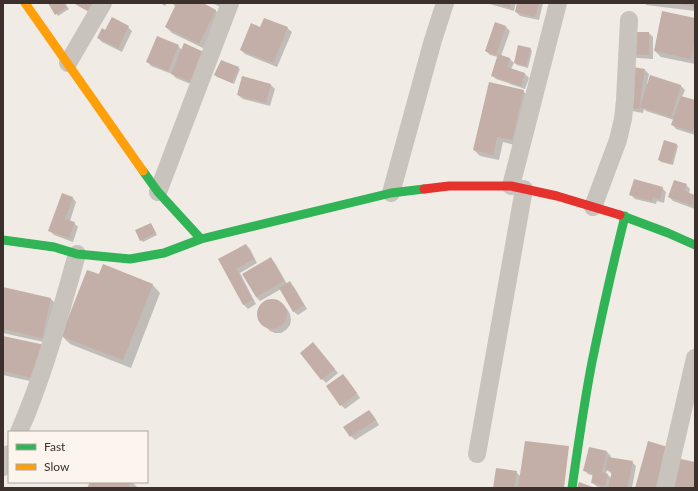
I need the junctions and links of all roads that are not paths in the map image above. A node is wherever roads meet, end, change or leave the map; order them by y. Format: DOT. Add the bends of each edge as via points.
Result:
graph roads {
  1 [pos="25,3"];
  2 [pos="103,3"];
  3 [pos="230,3"];
  4 [pos="445,3"];
  5 [pos="558,3"];
  6 [pos="629,20"];
  7 [pos="68,63"];
  8 [pos="518,188"];
  9 [pos="158,192"];
  10 [pos="391,193"];
  11 [pos="594,207"];
  12 [pos="625,216"];
  13 [pos="201,239"];
  14 [pos="3,240"];
  15 [pos="695,245"];
  16 [pos="76,254"];
  17 [pos="695,358"];
  18 [pos="19,431"];
  19 [pos="477,454"];
  20 [pos="8,456"];
  21 [pos="3,467"];
  22 [pos="572,488"];
  23 [pos="665,488"];
  1 -- 7 [label="street"];
  2 -- 7 [label="street"];
  3 -- 9 [label="street"];
  4 -- 10 [label="street"];
  5 -- 8 [label="street"];
  6 -- 11 [label="street" via="622,119 618,140"];
  7 -- 9 [label="street"];
  8 -- 10 [label="street" via="450,186"];
  8 -- 11 [label="street"];
  8 -- 19 [label="street"];
  9 -- 13 [label="street"];
  10 -- 13 [label="street"];
  11 -- 12 [label="street"];
  12 -- 15 [label="street"];
  12 -- 22 [label="street" via="588,381"];
  13 -- 16 [label="street" via="164,253 130,259"];
  14 -- 16 [label="street" via="54,247"];
  16 -- 18 [label="street" via="55,331"];
  17 -- 23 [label="street"];
  20 -- 21 [label="street"];
}
